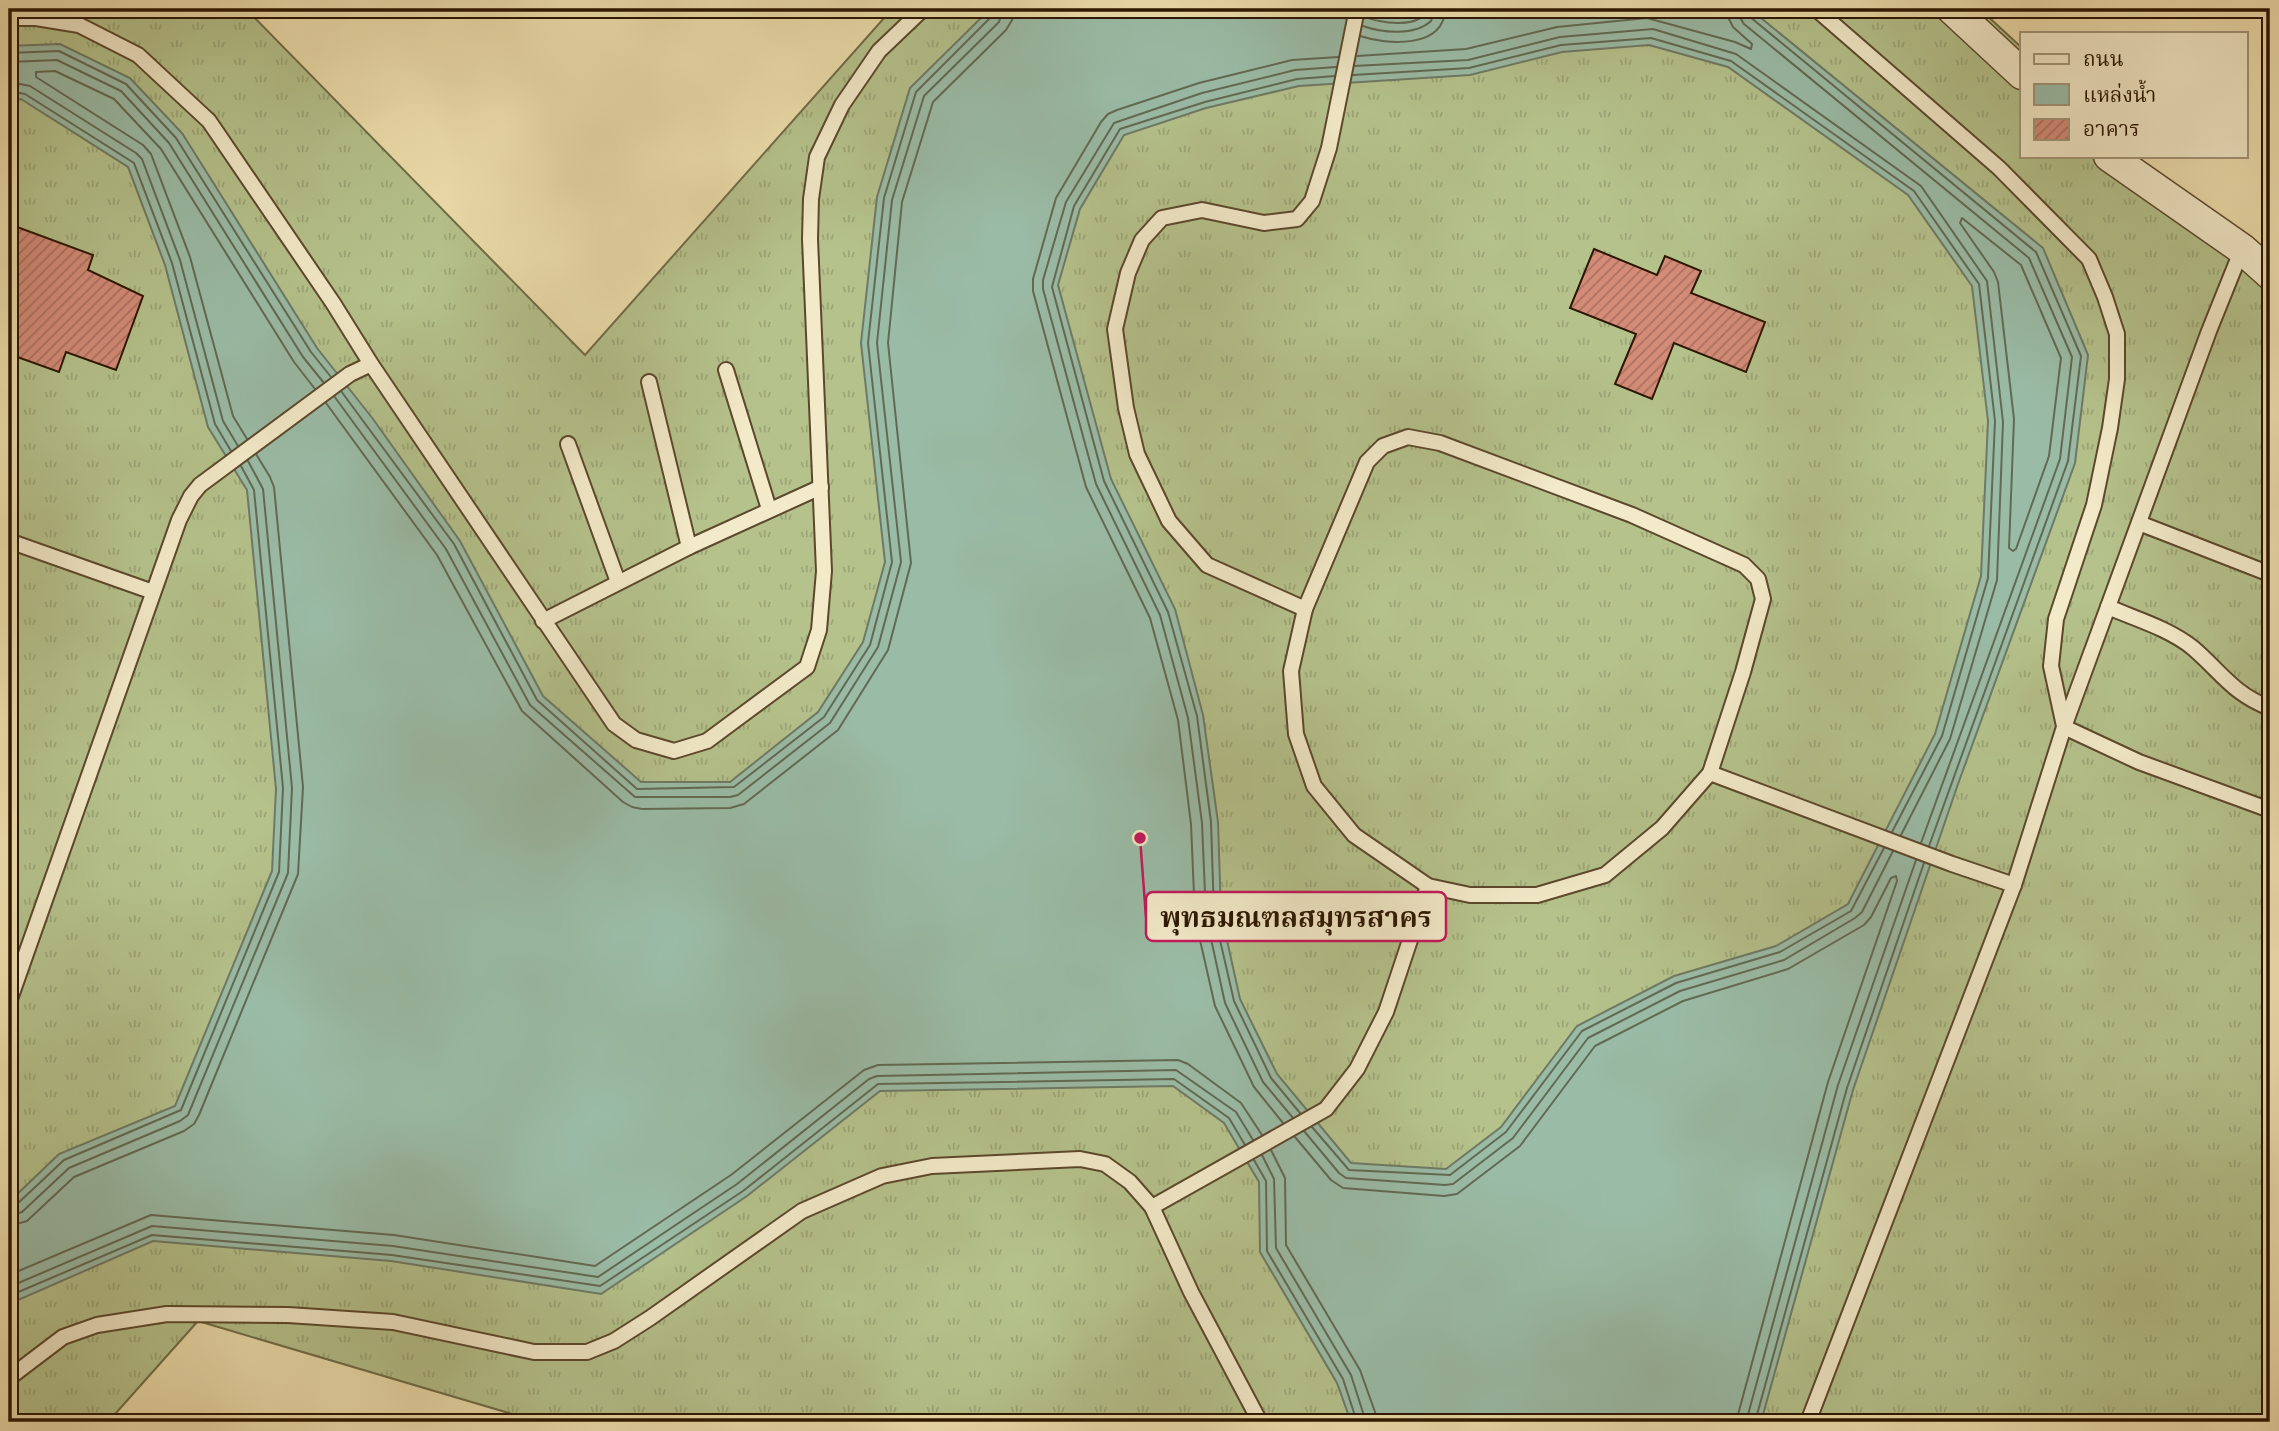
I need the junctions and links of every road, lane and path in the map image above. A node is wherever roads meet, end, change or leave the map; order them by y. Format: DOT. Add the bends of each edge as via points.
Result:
graph roads {
  1 [pos="923,9"];
  2 [pos="1357,9"];
  3 [pos="1815,9"];
  4 [pos="1952,9"];
  5 [pos="9,18"];
  6 [pos="2020,72"];
  7 [pos="2112,158"];
  8 [pos="2242,249"];
  9 [pos="2270,274"];
  10 [pos="371,364"];
  11 [pos="726,370"];
  12 [pos="649,382"];
  13 [pos="568,444"];
  14 [pos="821,487"];
  15 [pos="769,509"];
  16 [pos="2139,523"];
  17 [pos="9,541"];
  18 [pos="689,547"];
  19 [pos="2270,575"];
  20 [pos="618,582"];
  21 [pos="153,592"];
  22 [pos="2108,607"];
  23 [pos="1305,609"];
  24 [pos="543,621"];
  25 [pos="2270,708"];
  26 [pos="2064,727"];
  27 [pos="1710,773"];
  28 [pos="2270,810"];
  29 [pos="2014,885"];
  30 [pos="1428,886"];
  31 [pos="9,1002"];
  32 [pos="1152,1207"];
  33 [pos="9,1378"];
  34 [pos="1259,1422"];
  35 [pos="1808,1422"];
  1 -- 14 [label="lane" via="879,51 842,105 817,157 810,239"];
  2 -- 23 [label="lane" via="1336,120 1312,201 1297,219 1264,223 1202,211 1162,218 1142,240 1128,273 1115,329 1137,454 1169,521 1207,565"];
  3 -- 26 [label="lane" via="1999,167 2089,259 2105,297 2117,334 2117,379 2094,505 2056,619 2051,666"];
  4 -- 6 [label="street"];
  5 -- 10 [label="lane" via="79,25 138,55 209,121"];
  7 -- 8 [label="street"];
  8 -- 9 [label="street"];
  8 -- 16 [label="lane"];
  10 -- 21 [label="lane" via="350,374 201,485 178,520"];
  10 -- 24 [label="lane"];
  11 -- 15 [label="lane"];
  12 -- 18 [label="lane"];
  13 -- 20 [label="lane"];
  14 -- 15 [label="lane"];
  14 -- 24 [label="lane" via="824,571 819,631 807,667 707,741 674,751 636,740 614,724"];
  15 -- 18 [label="lane"];
  16 -- 19 [label="lane"];
  16 -- 22 [label="lane"];
  17 -- 21 [label="lane"];
  18 -- 20 [label="lane"];
  20 -- 24 [label="lane"];
  21 -- 31 [label="lane"];
  22 -- 25 [label="lane" via="2191,646 2251,701"];
  22 -- 26 [label="lane"];
  23 -- 27 [label="lane" via="1367,462 1383,446 1408,438 1440,443 1632,515 1744,565 1758,579 1763,599"];
  23 -- 30 [label="lane" via="1291,671 1296,734 1314,786 1354,835"];
  26 -- 28 [label="lane" via="2139,762"];
  26 -- 29 [label="lane"];
  27 -- 29 [label="lane"];
  27 -- 30 [label="lane" via="1662,828 1605,875 1537,895 1470,895"];
  29 -- 35 [label="lane"];
  30 -- 32 [label="lane" via="1386,1013 1357,1069 1326,1108"];
  32 -- 33 [label="lane" via="1130,1182 1105,1164 1080,1159 932,1166 882,1176 802,1211 650,1318 587,1352 534,1352 393,1322 167,1314 97,1325 63,1337"];
  32 -- 34 [label="lane"];
}
